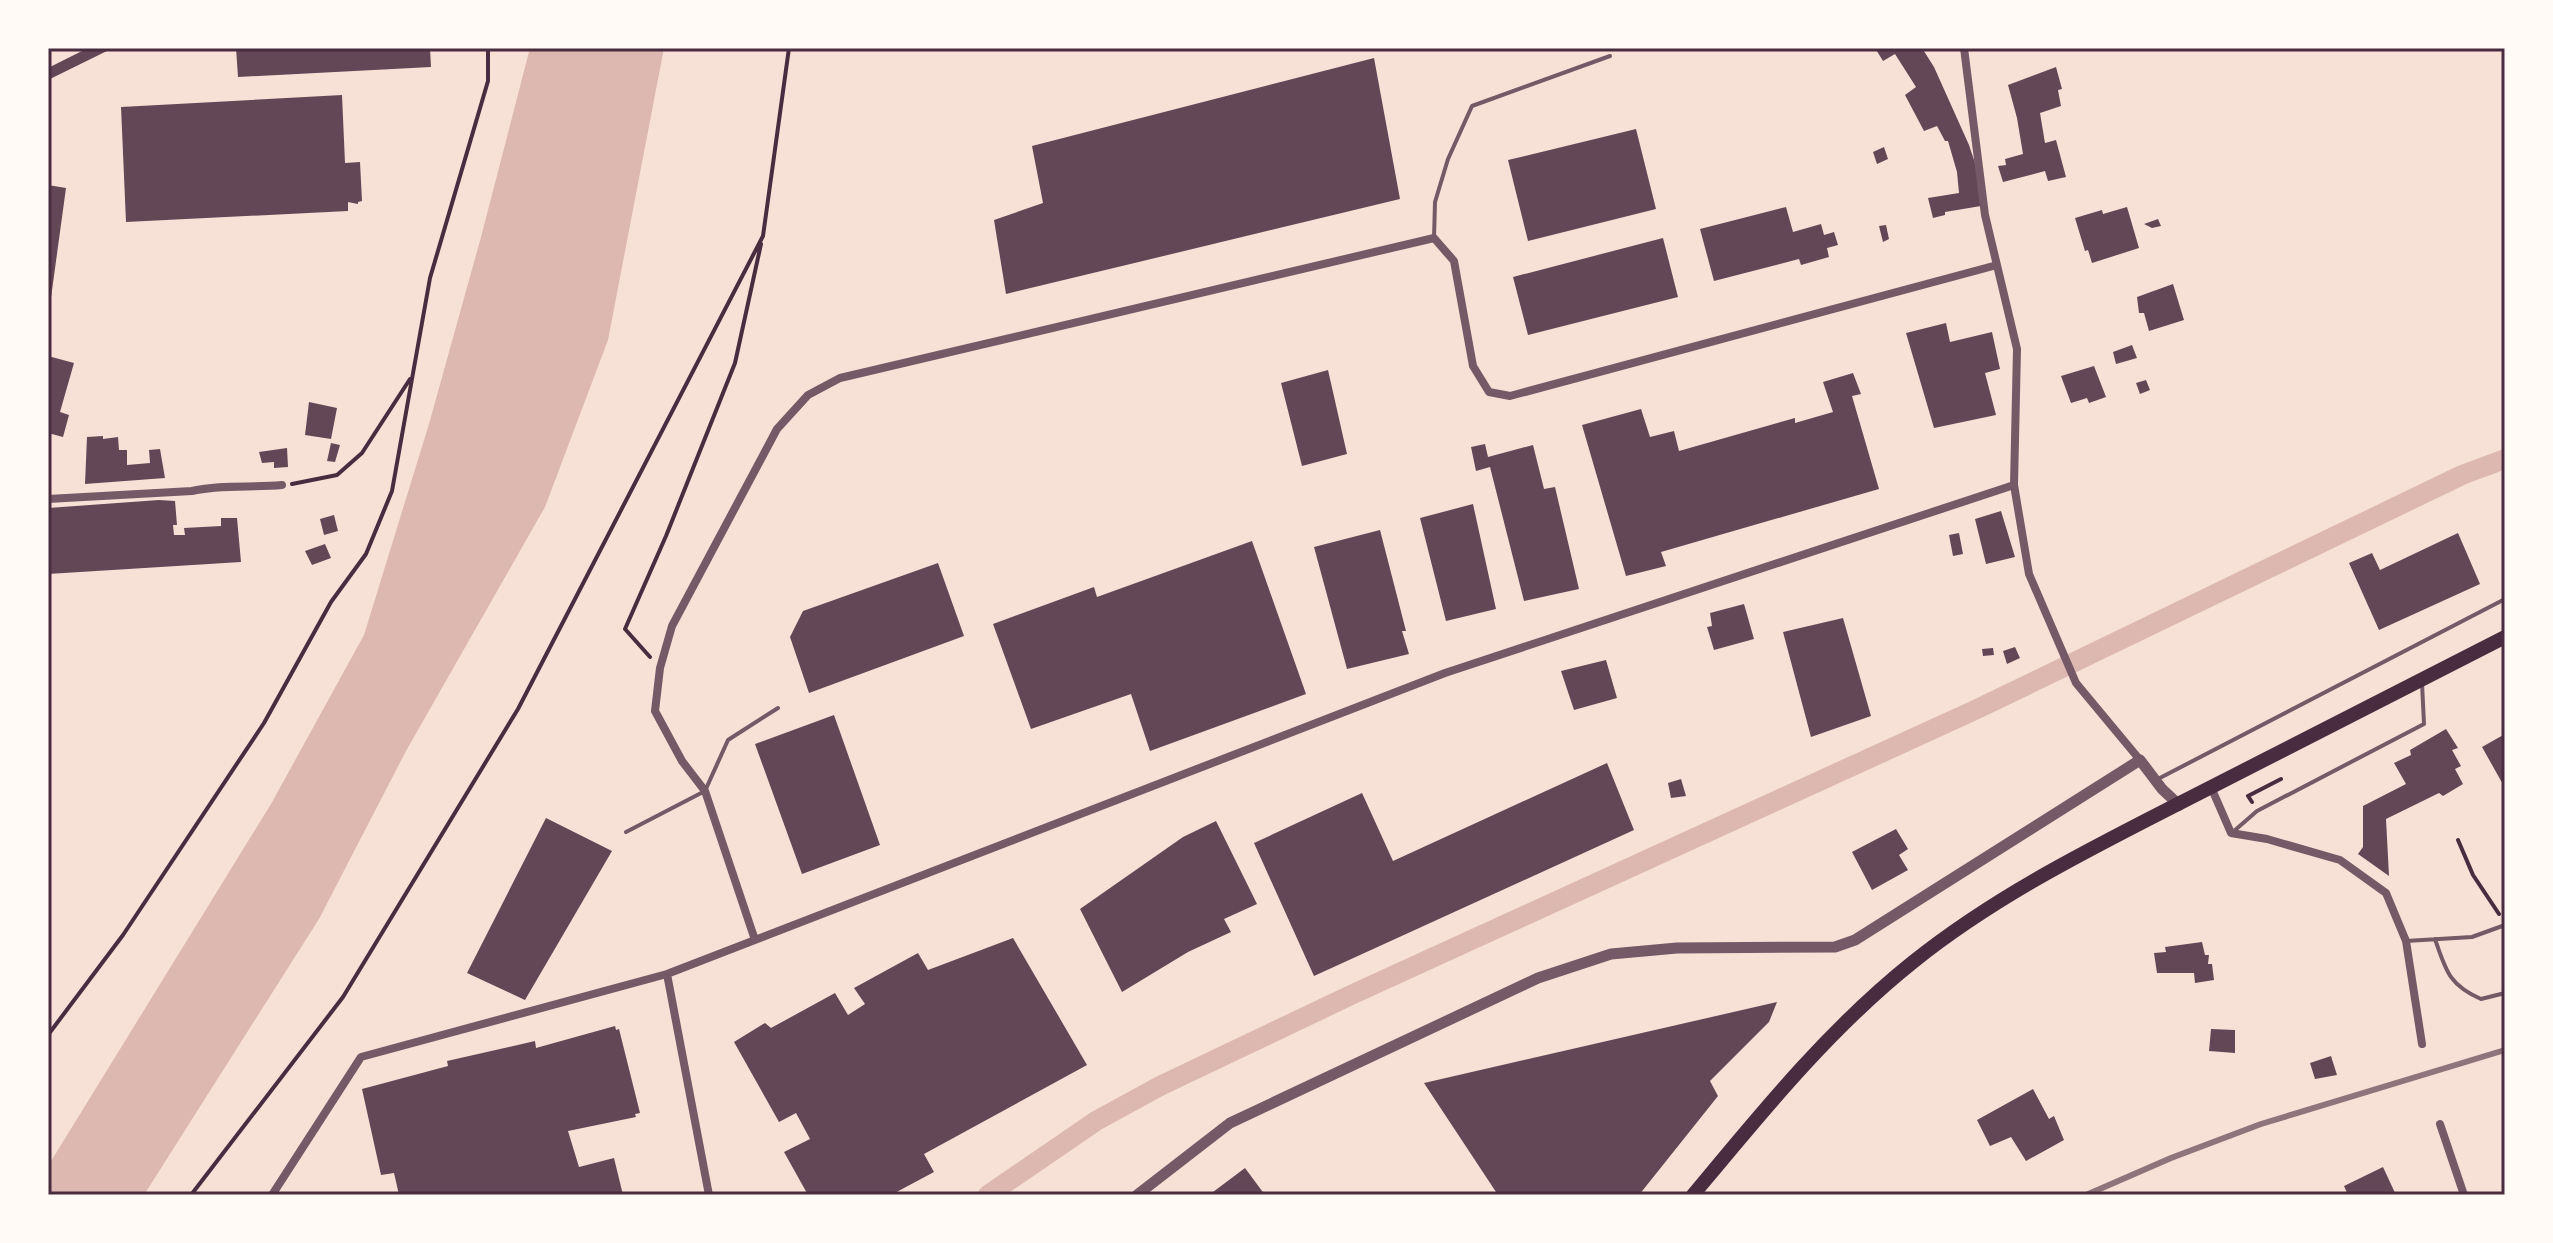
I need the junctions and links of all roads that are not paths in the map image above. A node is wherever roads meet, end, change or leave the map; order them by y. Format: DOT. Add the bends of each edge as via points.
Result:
graph roads {
  1 [pos="1964,48"];
  2 [pos="1610,56"];
  3 [pos="1434,238"];
  4 [pos="1997,265"];
  5 [pos="282,485"];
  6 [pos="2014,485"];
  7 [pos="48,499"];
  8 [pos="2505,599"];
  9 [pos="2505,637"];
  10 [pos="2422,681"];
  11 [pos="778,708"];
  12 [pos="2140,760"];
  13 [pos="2154,781"];
  14 [pos="2211,787"];
  15 [pos="705,791"];
  16 [pos="2178,804"];
  17 [pos="626,832"];
  18 [pos="2231,833"];
  19 [pos="2505,924"];
  20 [pos="2435,939"];
  21 [pos="755,940"];
  22 [pos="2406,941"];
  23 [pos="667,974"];
  24 [pos="2505,993"];
  25 [pos="2422,1044"];
  26 [pos="2440,1124"];
  27 [pos="272,1195"];
  28 [pos="709,1195"];
  29 [pos="1137,1195"];
  30 [pos="1693,1195"];
  31 [pos="2464,1195"];
  1 -- 4 [label="street" via="1985,215"];
  2 -- 3 [label="lane" via="1472,106 1435,202"];
  3 -- 4 [label="street" via="1454,261 1473,366 1489,392 1510,396"];
  3 -- 15 [label="street" via="840,378 808,395 777,429 672,626 660,668 655,711"];
  4 -- 6 [label="street" via="2017,349"];
  5 -- 7 [label="street"];
  6 -- 12 [label="street" via="2029,574 2059,647 2076,683"];
  6 -- 21 [label="street" via="1445,673"];
  8 -- 13 [label="lane"];
  9 -- 10 [label="main road"];
  10 -- 14 [label="main road"];
  10 -- 18 [label="lane" via="2424,724 2257,811"];
  11 -- 15 [label="lane" via="728,740"];
  12 -- 13 [label="street"];
  12 -- 29 [label="street" via="1855,940 1835,947 1611,954 1538,978 1230,1123"];
  13 -- 16 [label="street"];
  14 -- 16 [label="main road"];
  14 -- 18 [label="street"];
  15 -- 17 [label="lane"];
  15 -- 21 [label="street"];
  16 -- 30 [label="main road" via="2003,898 1914,961 1814,1055"];
  18 -- 22 [label="street" via="2340,860 2386,893"];
  19 -- 20 [label="lane" via="2472,937"];
  20 -- 22 [label="lane"];
  20 -- 24 [label="lane" via="2459,990 2481,999"];
  21 -- 23 [label="street"];
  22 -- 25 [label="street"];
  23 -- 27 [label="street" via="361,1057"];
  23 -- 28 [label="street"];
  26 -- 31 [label="street"];
}
